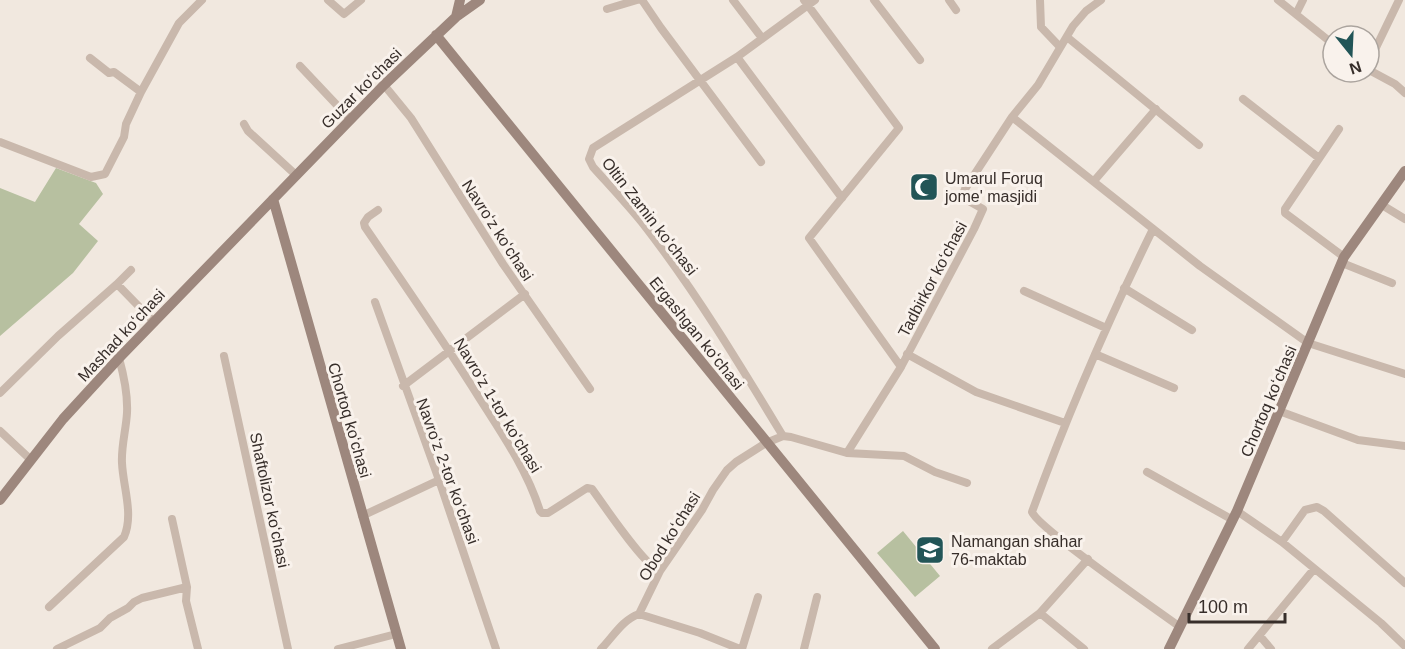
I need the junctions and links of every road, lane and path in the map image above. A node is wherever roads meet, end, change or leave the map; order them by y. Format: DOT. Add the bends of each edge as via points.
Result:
graph roads {
  1 [pos="202,0"];
  2 [pos="328,0"];
  3 [pos="361,0"];
  4 [pos="460,0"];
  5 [pos="637,0"];
  6 [pos="642,0"];
  7 [pos="733,0"];
  8 [pos="815,0"];
  9 [pos="874,0"];
  10 [pos="949,0"];
  11 [pos="1040,0"];
  12 [pos="1101,0"];
  13 [pos="1278,0"];
  14 [pos="1303,0"];
  15 [pos="1400,0"];
  16 [pos="475,1"];
  17 [pos="806,3"];
  18 [pos="607,9"];
  19 [pos="957,10"];
  20 [pos="1296,14"];
  21 [pos="456,17"];
  22 [pos="1321,34"];
  23 [pos="436,36"];
  24 [pos="1066,37"];
  25 [pos="762,38"];
  26 [pos="1381,38"];
  27 [pos="1060,47"];
  28 [pos="737,57"];
  29 [pos="90,58"];
  30 [pos="920,60"];
  31 [pos="300,66"];
  32 [pos="1381,76"];
  33 [pos="700,81"];
  34 [pos="384,85"];
  35 [pos="141,92"];
  36 [pos="1405,93"];
  37 [pos="1243,99"];
  38 [pos="1156,109"];
  39 [pos="1012,117"];
  40 [pos="350,119"];
  41 [pos="244,124"];
  42 [pos="1339,129"];
  43 [pos="0,142"];
  44 [pos="1199,144"];
  45 [pos="1319,158"];
  46 [pos="761,162"];
  47 [pos="1405,171"];
  48 [pos="296,175"];
  49 [pos="1094,181"];
  50 [pos="842,198"];
  51 [pos="273,199"];
  52 [pos="1382,205"];
  53 [pos="378,210"];
  54 [pos="1405,219"];
  55 [pos="1153,229"];
  56 [pos="1343,260"];
  57 [pos="130,270"];
  58 [pos="1392,283"];
  59 [pos="117,284"];
  60 [pos="1124,288"];
  61 [pos="1024,291"];
  62 [pos="525,294"];
  63 [pos="375,302"];
  64 [pos="154,322"];
  65 [pos="1106,328"];
  66 [pos="1192,330"];
  67 [pos="1308,343"];
  68 [pos="450,351"];
  69 [pos="907,354"];
  70 [pos="1095,354"];
  71 [pos="224,356"];
  72 [pos="119,358"];
  73 [pos="901,367"];
  74 [pos="1405,374"];
  75 [pos="404,386"];
  76 [pos="1174,388"];
  77 [pos="590,389"];
  78 [pos="0,393"];
  79 [pos="1279,411"];
  80 [pos="1065,423"];
  81 [pos="0,431"];
  82 [pos="783,436"];
  83 [pos="766,443"];
  84 [pos="1405,446"];
  85 [pos="847,453"];
  86 [pos="30,459"];
  87 [pos="1147,472"];
  88 [pos="439,480"];
  89 [pos="967,483"];
  90 [pos="0,500"];
  91 [pos="1235,515"];
  92 [pos="362,516"];
  93 [pos="172,519"];
  94 [pos="1282,542"];
  95 [pos="1088,559"];
  96 [pos="1314,569"];
  97 [pos="660,571"];
  98 [pos="1405,584"];
  99 [pos="187,587"];
  100 [pos="758,597"];
  101 [pos="817,597"];
  102 [pos="49,607"];
  103 [pos="1040,613"];
  104 [pos="639,614"];
  105 [pos="1180,627"];
  106 [pos="396,634"];
  107 [pos="1260,636"];
  108 [pos="1405,646"];
  109 [pos="603,648"];
  110 [pos="57,649"];
  111 [pos="198,649"];
  112 [pos="288,649"];
  113 [pos="338,649"];
  114 [pos="401,649"];
  115 [pos="496,649"];
  116 [pos="741,649"];
  117 [pos="804,649"];
  118 [pos="935,649"];
  119 [pos="992,649"];
  120 [pos="1084,649"];
  121 [pos="1169,649"];
  122 [pos="1248,649"];
  123 [pos="1271,649"];
  1 -- 35 [label="street" via="179,23"];
  2 -- 3 [label="street" via="344,14"];
  4 -- 21 [label="street"];
  5 -- 18 [label="street"];
  6 -- 33 [label="street"];
  7 -- 25 [label="street"];
  8 -- 17 [label="street"];
  9 -- 30 [label="street"];
  10 -- 19 [label="street"];
  11 -- 27 [label="street" via="1041,27"];
  12 -- 24 [label="street, Tadbirkor koʻchasi" via="1079,17"];
  13 -- 20 [label="street"];
  14 -- 20 [label="street"];
  15 -- 26 [label="street"];
  16 -- 21 [label="street, Guzar koʻchasi"];
  17 -- 25 [label="street"];
  17 -- 50 [label="street" via="899,128"];
  20 -- 22 [label="street"];
  21 -- 23 [label="street, Guzar koʻchasi"];
  23 -- 34 [label="street, Guzar koʻchasi"];
  23 -- 83 [label="street, Ergashgan koʻchasi"];
  24 -- 27 [label="street, Tadbirkor koʻchasi"];
  24 -- 38 [label="street"];
  25 -- 28 [label="street"];
  27 -- 39 [label="street, Tadbirkor koʻchasi"];
  28 -- 33 [label="street"];
  28 -- 50 [label="street"];
  29 -- 35 [label="street"];
  31 -- 40 [label="street"];
  32 -- 36 [label="street"];
  33 -- 46 [label="street"];
  33 -- 82 [label="street, Oltin Zamin koʻchasi" via="593,148 590,163 643,224 681,276"];
  34 -- 40 [label="street, Guzar koʻchasi"];
  34 -- 62 [label="street, Navroʻz koʻchasi" via="411,117"];
  35 -- 43 [label="street" via="109,170 99,177"];
  37 -- 45 [label="street"];
  38 -- 44 [label="street"];
  38 -- 49 [label="street"];
  39 -- 49 [label="street"];
  39 -- 69 [label="street, Tadbirkor koʻchasi" via="965,189 963,194 968,200 983,209"];
  40 -- 48 [label="street, Guzar koʻchasi"];
  41 -- 48 [label="street"];
  42 -- 45 [label="street"];
  45 -- 56 [label="street" via="1285,213"];
  47 -- 52 [label="street, Chortoq koʻchasi"];
  48 -- 51 [label="street, Guzar koʻchasi"];
  49 -- 55 [label="street"];
  50 -- 73 [label="street" via="809,238"];
  51 -- 64 [label="street, Mashad koʻchasi"];
  51 -- 92 [label="street, Chortoq koʻchasi"];
  52 -- 54 [label="street"];
  52 -- 56 [label="street, Chortoq koʻchasi"];
  53 -- 68 [label="street, Navroʻz 1-tor koʻchasi" via="368,217 365,227"];
  55 -- 60 [label="street"];
  55 -- 67 [label="street"];
  56 -- 58 [label="street"];
  56 -- 67 [label="street, Chortoq koʻchasi"];
  57 -- 59 [label="street"];
  59 -- 64 [label="street"];
  59 -- 78 [label="street"];
  60 -- 65 [label="street"];
  60 -- 66 [label="street"];
  61 -- 65 [label="street"];
  62 -- 68 [label="street"];
  62 -- 77 [label="street, Navroʻz koʻchasi"];
  63 -- 75 [label="street, Navroʻz 2-tor koʻchasi"];
  64 -- 72 [label="street, Mashad koʻchasi"];
  65 -- 70 [label="street"];
  67 -- 74 [label="street"];
  67 -- 79 [label="street, Chortoq koʻchasi"];
  68 -- 75 [label="street"];
  68 -- 97 [label="street, Navroʻz 1-tor koʻchasi" via="522,465 542,513 587,488 592,489 636,548"];
  69 -- 73 [label="street, Tadbirkor koʻchasi"];
  69 -- 80 [label="street" via="976,392"];
  70 -- 76 [label="street"];
  70 -- 80 [label="street"];
  71 -- 112 [label="street, Shaftolizor koʻchasi"];
  72 -- 86 [label="street, Mashad koʻchasi"];
  72 -- 102 [label="street" via="126,385 122,464 126,531"];
  73 -- 85 [label="street, Tadbirkor koʻchasi"];
  75 -- 88 [label="street, Navroʻz 2-tor koʻchasi"];
  79 -- 84 [label="street" via="1358,440"];
  79 -- 91 [label="street, Chortoq koʻchasi"];
  80 -- 95 [label="street" via="1032,512"];
  81 -- 86 [label="street"];
  82 -- 83 [label="street"];
  82 -- 85 [label="street"];
  83 -- 97 [label="street, Obod koʻchasi" via="727,470"];
  83 -- 118 [label="street, Ergashgan koʻchasi"];
  85 -- 89 [label="street" via="904,456"];
  86 -- 90 [label="street, Mashad koʻchasi"];
  87 -- 91 [label="street"];
  88 -- 92 [label="street"];
  88 -- 115 [label="street, Navroʻz 2-tor koʻchasi"];
  91 -- 94 [label="street"];
  91 -- 105 [label="street, Chortoq koʻchasi"];
  92 -- 106 [label="street, Chortoq koʻchasi"];
  93 -- 99 [label="street"];
  94 -- 96 [label="street"];
  94 -- 98 [label="street" via="1305,510 1317,507"];
  95 -- 103 [label="street"];
  95 -- 105 [label="street"];
  96 -- 107 [label="street"];
  96 -- 108 [label="street"];
  97 -- 104 [label="street, Obod koʻchasi"];
  99 -- 110 [label="street" via="142,598 100,628"];
  99 -- 111 [label="street" via="186,601"];
  100 -- 116 [label="street"];
  101 -- 117 [label="street"];
  103 -- 119 [label="street"];
  103 -- 120 [label="street"];
  104 -- 109 [label="street, Obod koʻchasi" via="621,625"];
  104 -- 116 [label="street"];
  105 -- 121 [label="street, Chortoq koʻchasi"];
  106 -- 113 [label="street"];
  106 -- 114 [label="street, Chortoq koʻchasi"];
  107 -- 122 [label="street"];
  107 -- 123 [label="street"];
}
